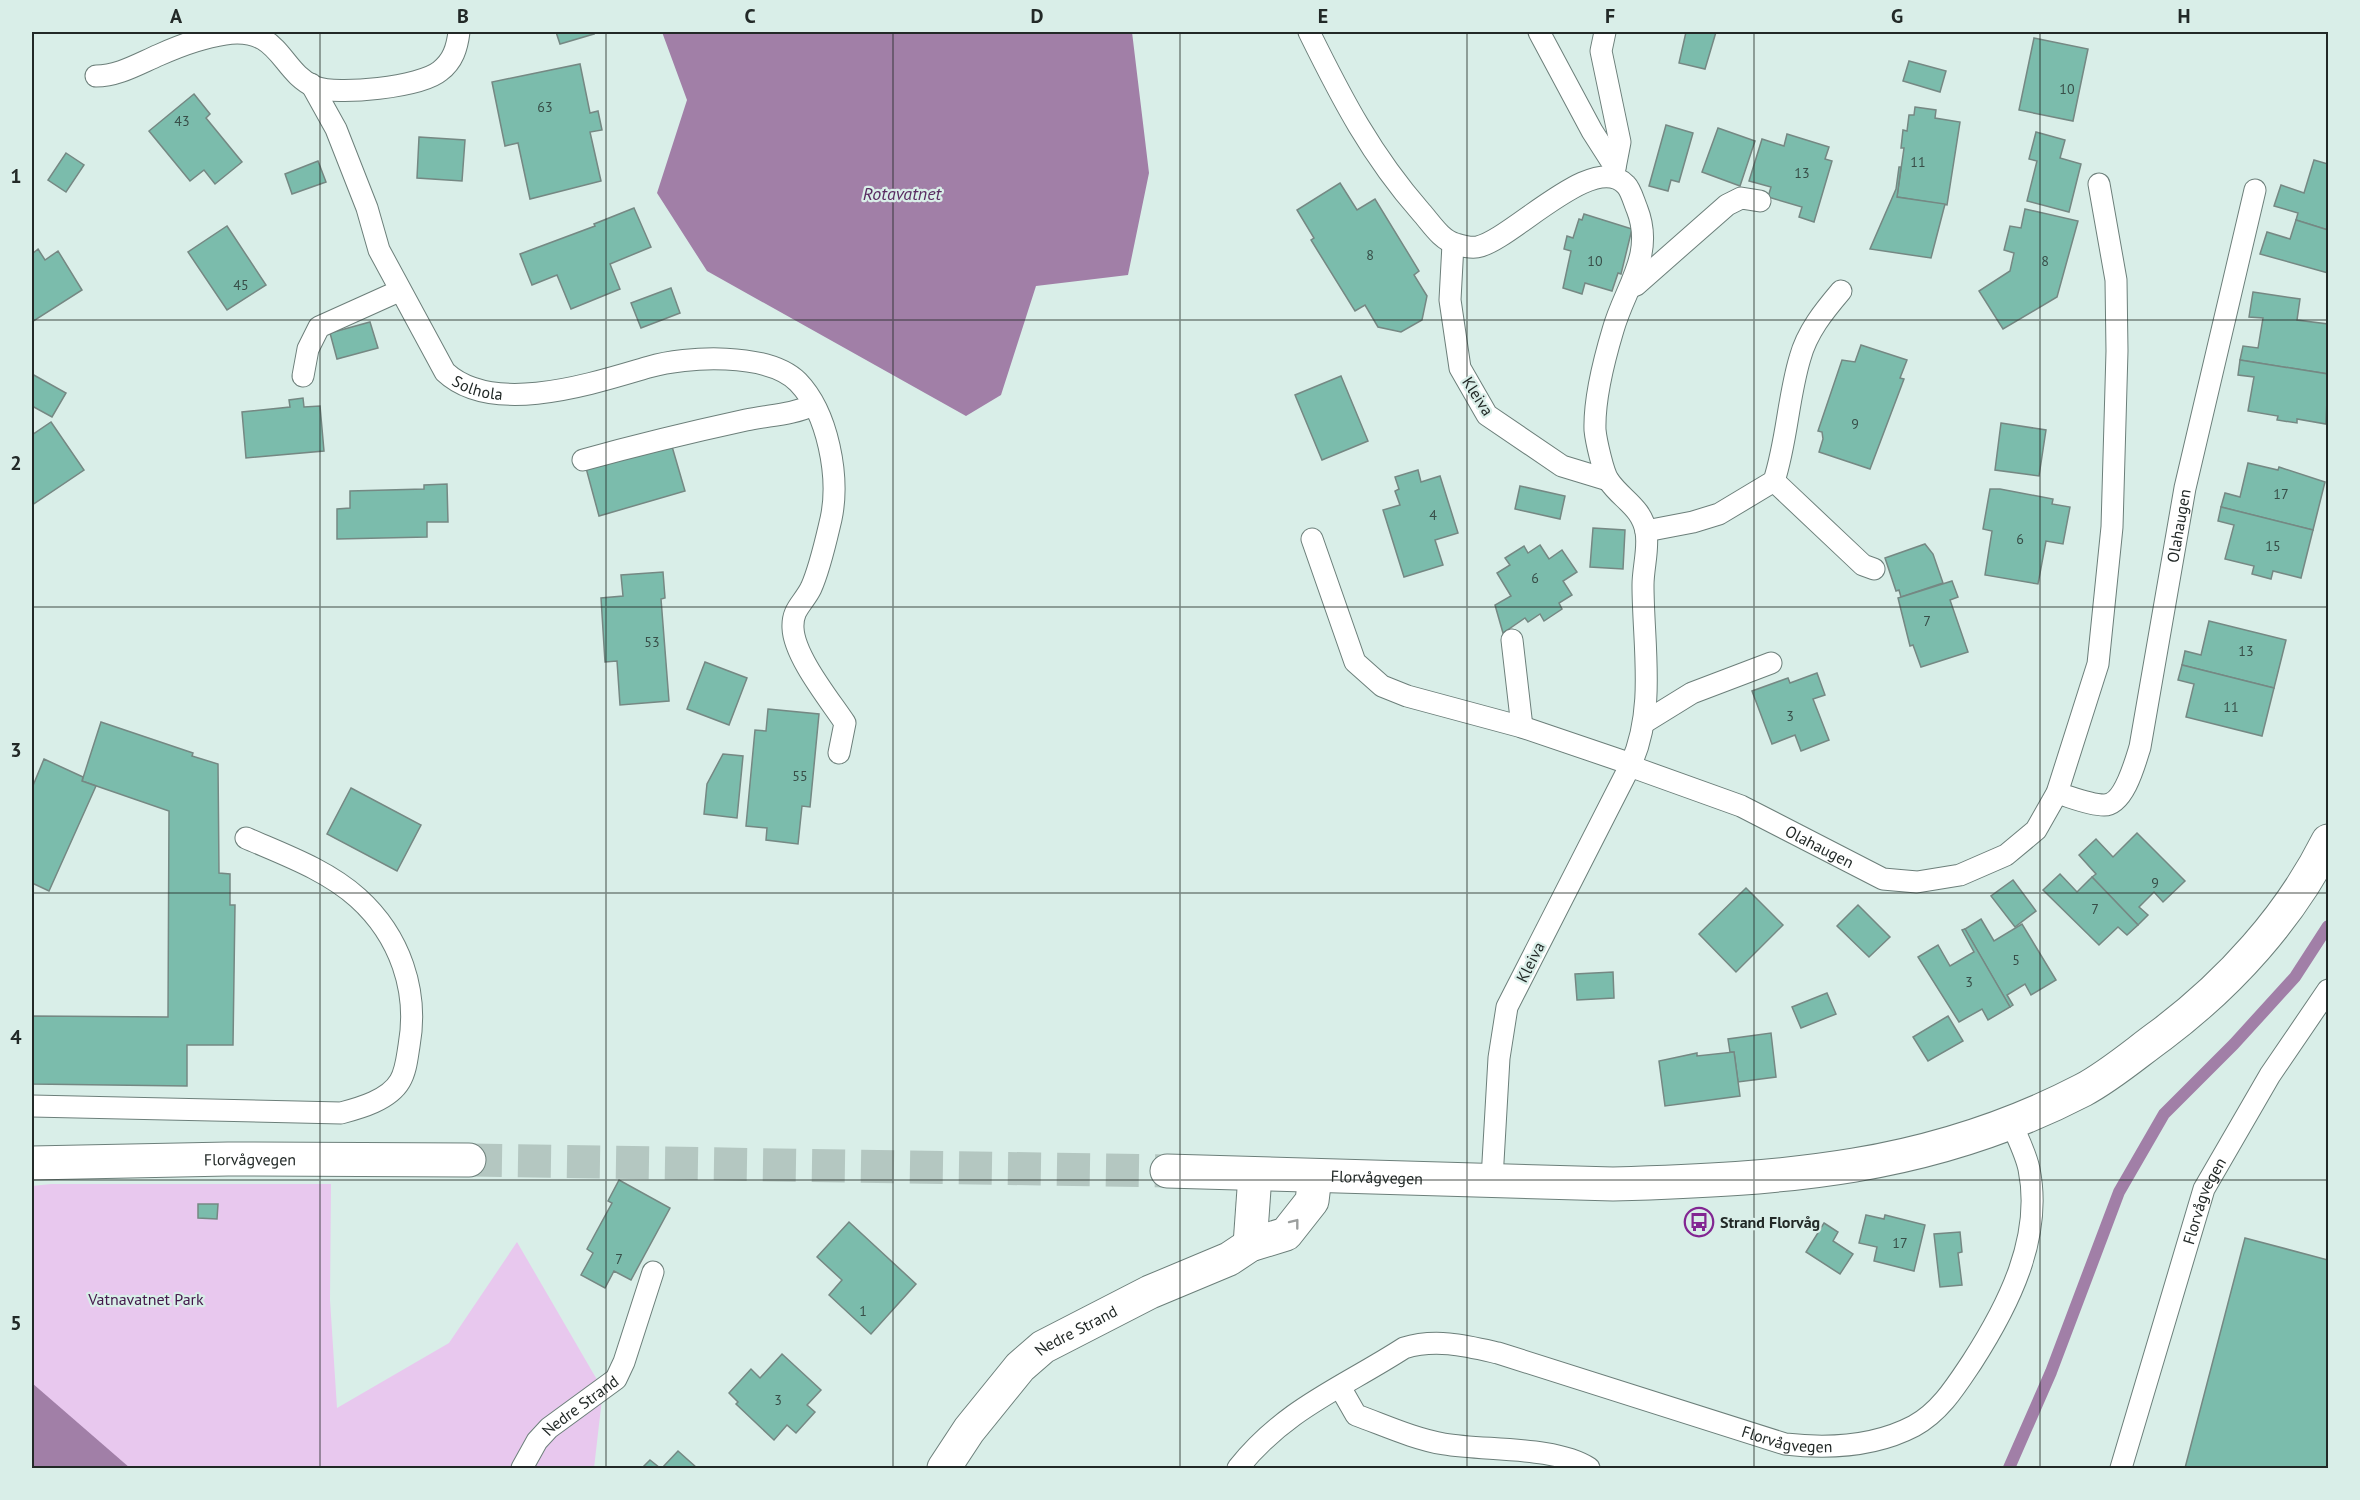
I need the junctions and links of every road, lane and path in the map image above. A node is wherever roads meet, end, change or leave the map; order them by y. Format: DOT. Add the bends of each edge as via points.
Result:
graph roads {
  1 [pos="459,32"];
  2 [pos="1309,32"];
  3 [pos="1539,32"];
  4 [pos="1605,32"];
  5 [pos="96,76"];
  6 [pos="310,84"];
  7 [pos="1615,172"];
  8 [pos="2099,184"];
  9 [pos="2255,190"];
  10 [pos="1760,201"];
  11 [pos="1454,244"];
  12 [pos="1630,286"];
  13 [pos="399,291"];
  14 [pos="1841,291"];
  15 [pos="303,376"];
  16 [pos="813,405"];
  17 [pos="583,460"];
  18 [pos="1608,480"];
  19 [pos="1774,481"];
  20 [pos="1646,531"];
  21 [pos="1312,539"];
  22 [pos="1874,569"];
  23 [pos="1512,640"];
  24 [pos="1771,663"];
  25 [pos="1645,722"];
  26 [pos="1522,727"];
  27 [pos="839,753"];
  28 [pos="1630,764"];
  29 [pos="2057,793"];
  30 [pos="246,838"];
  31 [pos="2328,841"];
  32 [pos="2328,990"];
  33 [pos="32,1106"];
  34 [pos="2012,1122"];
  35 [pos="469,1160"];
  36 [pos="32,1163"];
  37 [pos="1167,1171"];
  38 [pos="1254,1175"];
  39 [pos="1315,1176"];
  40 [pos="1492,1179"];
  41 [pos="1250,1245"];
  42 [pos="653,1272"];
  43 [pos="1340,1387"];
  44 [pos="522,1468"];
  45 [pos="944,1468"];
  46 [pos="1238,1468"];
  47 [pos="1589,1468"];
  48 [pos="2121,1468"];
  1 -- 6 [label="lane" via="452,59 439,72 424,79 345,90"];
  2 -- 11 [label="lane" via="1344,102 1389,175 1440,234"];
  3 -- 7 [label="lane"];
  4 -- 7 [label="lane" via="1601,51 1620,142"];
  5 -- 6 [label="lane, Solhola" via="108,78 163,53 225,34 248,34 272,45"];
  6 -- 13 [label="lane, Solhola" via="336,129 379,250"];
  7 -- 11 [label="lane" via="1579,184 1478,247"];
  7 -- 12 [label="lane" via="1626,185 1645,237"];
  8 -- 29 [label="lane, Olahaugen" via="2116,280 2112,527 2098,664"];
  9 -- 29 [label="lane, Olahaugen" via="2185,488 2140,747 2129,780 2114,801 2104,805"];
  10 -- 12 [label="lane" via="1741,198 1727,205"];
  11 -- 18 [label="lane, Kleiva" via="1450,300 1460,368 1487,415 1562,466"];
  12 -- 18 [label="lane" via="1613,328 1597,410 1595,430"];
  13 -- 15 [label="lane" via="319,327"];
  13 -- 16 [label="lane, Solhola" via="445,372 470,389 543,393 693,358 731,360 776,369 797,381"];
  14 -- 19 [label="lane" via="1817,320 1800,358"];
  16 -- 17 [label="lane"];
  16 -- 27 [label="lane, Solhola" via="823,424 833,464 831,516 811,589 794,612 793,631 812,673 845,723"];
  18 -- 20 [label="lane, Kleiva" via="1633,503"];
  19 -- 20 [label="lane" via="1719,514"];
  19 -- 22 [label="lane" via="1863,565"];
  20 -- 25 [label="lane, Kleiva"];
  21 -- 26 [label="lane" via="1354,662 1382,686 1407,696"];
  23 -- 26 [label="lane"];
  24 -- 25 [label="lane" via="1692,693"];
  25 -- 28 [label="lane, Kleiva"];
  26 -- 28 [label="lane"];
  28 -- 29 [label="lane, Olahaugen" via="1741,806 1883,879 1906,881 1960,875 2006,855 2036,830"];
  28 -- 40 [label="lane, Kleiva" via="1507,1007 1499,1058"];
  30 -- 33 [label="lane" via="336,880 359,899 386,931 406,970 411,1004 412,1032 406,1068 399,1083 378,1100 341,1113"];
  31 -- 34 [label="main road, Florvågvegen" via="2284,913 2189,1014 2085,1089"];
  32 -- 48 [label="lane, Florvågvegen" via="2270,1075 2204,1190"];
  34 -- 40 [label="main road, Florvågvegen" via="1941,1147 1884,1161 1748,1180 1613,1184"];
  34 -- 43 [label="lane, Florvågvegen" via="2029,1168 2032,1201 2023,1259 2011,1293 1956,1387 1936,1410 1889,1438 1817,1448 1785,1444 1549,1367 1456,1344 1420,1343 1404,1348"];
  35 -- 36 [label="main road, Florvågvegen"];
  37 -- 38 [label="main road, Florvågvegen"];
  38 -- 39 [label="main road, Florvågvegen"];
  38 -- 41 [label="main road"];
  39 -- 40 [label="main road, Florvågvegen"];
  41 -- 39 [label="main road, Nedre Strand, one-way" via="1286,1234 1312,1201"];
  41 -- 45 [label="main road, Nedre Strand" via="1229,1259 1150,1292 1043,1347 1005,1385"];
  42 -- 44 [label="lane, Nedre Strand" via="616,1379 549,1428"];
  43 -- 46 [label="lane, Florvågvegen" via="1281,1423"];
  43 -- 47 [label="lane" via="1356,1416 1442,1444 1533,1452 1579,1462"];
}
